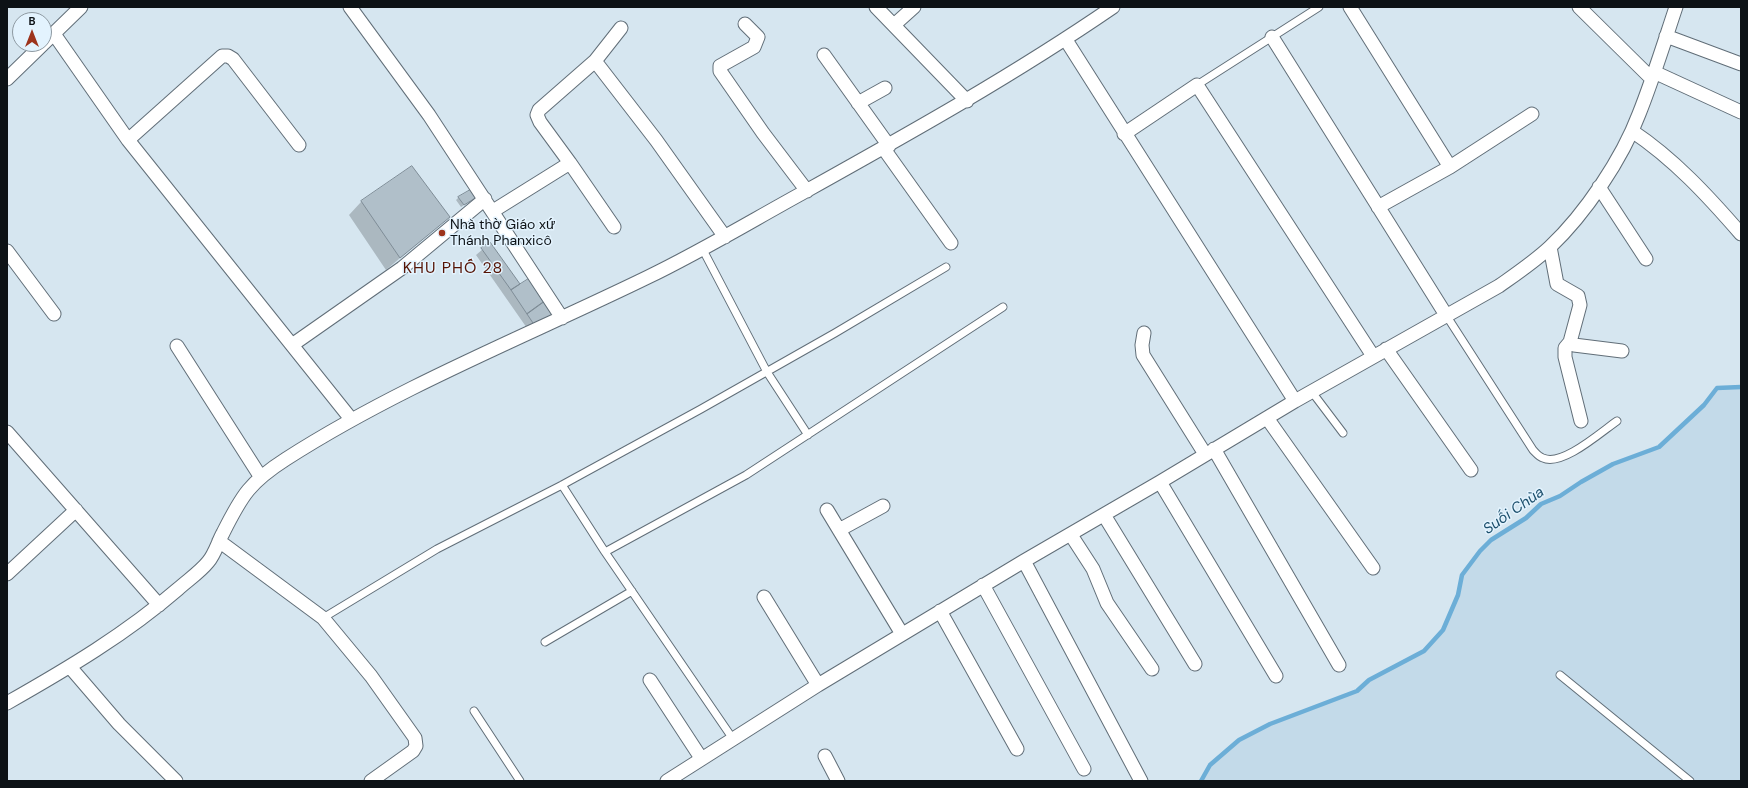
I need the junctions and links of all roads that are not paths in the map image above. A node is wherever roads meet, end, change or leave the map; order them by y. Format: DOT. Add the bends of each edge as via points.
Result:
graph roads {
  1 [pos="81,7"];
  2 [pos="350,7"];
  3 [pos="876,7"];
  4 [pos="914,7"];
  5 [pos="1113,7"];
  6 [pos="1319,7"];
  7 [pos="1350,7"];
  8 [pos="1579,7"];
  9 [pos="1676,7"];
  10 [pos="745,24"];
  11 [pos="894,25"];
  12 [pos="621,28"];
  13 [pos="54,34"];
  14 [pos="1666,36"];
  15 [pos="1272,37"];
  16 [pos="1066,40"];
  17 [pos="36,52"];
  18 [pos="824,56"];
  19 [pos="595,61"];
  20 [pos="1741,64"];
  21 [pos="1653,75"];
  22 [pos="7,79"];
  23 [pos="1197,85"];
  24 [pos="885,88"];
  25 [pos="967,100"];
  26 [pos="858,103"];
  27 [pos="1741,112"];
  28 [pos="1532,114"];
  29 [pos="1632,131"];
  30 [pos="1124,134"];
  31 [pos="128,140"];
  32 [pos="299,145"];
  33 [pos="887,148"];
  34 [pos="570,163"];
  35 [pos="1450,167"];
  36 [pos="1599,187"];
  37 [pos="807,191"];
  38 [pos="485,199"];
  39 [pos="1378,206"];
  40 [pos="493,211"];
  41 [pos="614,227"];
  42 [pos="1741,234"];
  43 [pos="725,237"];
  44 [pos="951,243"];
  45 [pos="1550,247"];
  46 [pos="703,250"];
  47 [pos="7,251"];
  48 [pos="1646,259"];
  49 [pos="946,267"];
  50 [pos="1003,307"];
  51 [pos="54,314"];
  52 [pos="1446,315"];
  53 [pos="562,318"];
  54 [pos="1144,334"];
  55 [pos="1570,342"];
  56 [pos="292,345"];
  57 [pos="176,346"];
  58 [pos="1386,349"];
  59 [pos="1622,351"];
  60 [pos="1373,356"];
  61 [pos="767,372"];
  62 [pos="1312,392"];
  63 [pos="1295,401"];
  64 [pos="1267,418"];
  65 [pos="352,419"];
  66 [pos="1581,421"];
  67 [pos="1617,421"];
  68 [pos="7,432"];
  69 [pos="1343,433"];
  70 [pos="808,435"];
  71 [pos="1210,452"];
  72 [pos="1472,470"];
  73 [pos="260,476"];
  74 [pos="1160,482"];
  75 [pos="562,486"];
  76 [pos="883,506"];
  77 [pos="76,510"];
  78 [pos="827,510"];
  79 [pos="1104,515"];
  80 [pos="839,530"];
  81 [pos="1071,535"];
  82 [pos="219,541"];
  83 [pos="605,552"];
  84 [pos="1024,561"];
  85 [pos="1373,568"];
  86 [pos="7,574"];
  87 [pos="983,585"];
  88 [pos="632,591"];
  89 [pos="764,598"];
  90 [pos="159,605"];
  91 [pos="940,611"];
  92 [pos="323,618"];
  93 [pos="902,634"];
  94 [pos="544,642"];
  95 [pos="1195,664"];
  96 [pos="1339,665"];
  97 [pos="70,667"];
  98 [pos="1152,669"];
  99 [pos="1560,675"];
  100 [pos="1276,676"];
  101 [pos="650,680"];
  102 [pos="818,685"];
  103 [pos="7,702"];
  104 [pos="474,711"];
  105 [pos="733,739"];
  106 [pos="1017,749"];
  107 [pos="825,756"];
  108 [pos="701,758"];
  109 [pos="1084,769"];
  110 [pos="670,780"];
  111 [pos="176,781"];
  112 [pos="371,781"];
  113 [pos="520,781"];
  114 [pos="838,781"];
  115 [pos="1141,781"];
  116 [pos="1690,781"];
  1 -- 13 [label="street"];
  2 -- 38 [label="street" via="429,115"];
  3 -- 11 [label="street"];
  4 -- 11 [label="street"];
  5 -- 16 [label="street"];
  6 -- 15 [label="lane"];
  7 -- 35 [label="street"];
  8 -- 21 [label="street"];
  9 -- 14 [label="street"];
  10 -- 37 [label="street" via="758,37 757,42 754,47 720,66 720,71"];
  11 -- 25 [label="street"];
  12 -- 19 [label="street"];
  13 -- 31 [label="street"];
  14 -- 20 [label="street"];
  14 -- 21 [label="street"];
  15 -- 23 [label="lane"];
  15 -- 39 [label="street"];
  16 -- 25 [label="street"];
  16 -- 30 [label="street"];
  17 -- 22 [label="street"];
  18 -- 26 [label="street"];
  19 -- 34 [label="street" via="539,110 537,116"];
  19 -- 43 [label="street" via="656,140"];
  21 -- 27 [label="street"];
  21 -- 29 [label="street"];
  23 -- 30 [label="street"];
  23 -- 60 [label="street"];
  24 -- 26 [label="street"];
  25 -- 33 [label="street"];
  26 -- 33 [label="street"];
  28 -- 35 [label="street"];
  29 -- 36 [label="street"];
  29 -- 42 [label="street" via="1664,154"];
  30 -- 63 [label="street"];
  31 -- 32 [label="street" via="222,56 228,56 233,59"];
  31 -- 56 [label="street"];
  33 -- 37 [label="street"];
  33 -- 44 [label="street"];
  34 -- 40 [label="street"];
  34 -- 41 [label="street"];
  35 -- 39 [label="street"];
  36 -- 45 [label="street"];
  36 -- 48 [label="street"];
  37 -- 43 [label="street"];
  38 -- 40 [label="street"];
  38 -- 56 [label="street" via="402,268"];
  39 -- 52 [label="street"];
  40 -- 53 [label="street"];
  43 -- 46 [label="street"];
  45 -- 52 [label="street" via="1499,286"];
  45 -- 55 [label="street" via="1557,284 1579,299 1580,305"];
  46 -- 53 [label="street"];
  46 -- 61 [label="lane"];
  47 -- 51 [label="street"];
  49 -- 61 [label="lane"];
  50 -- 70 [label="lane"];
  52 -- 58 [label="street"];
  52 -- 67 [label="lane" via="1533,450 1543,458 1556,460"];
  53 -- 65 [label="street" via="399,394"];
  54 -- 71 [label="street" via="1143,355"];
  55 -- 59 [label="street" via="1574,345"];
  55 -- 66 [label="street" via="1564,348"];
  56 -- 65 [label="street"];
  57 -- 73 [label="street"];
  58 -- 60 [label="street"];
  58 -- 72 [label="street"];
  60 -- 62 [label="street"];
  61 -- 70 [label="lane"];
  61 -- 75 [label="lane"];
  62 -- 63 [label="street"];
  62 -- 69 [label="lane"];
  63 -- 64 [label="street"];
  64 -- 71 [label="street"];
  64 -- 85 [label="street"];
  65 -- 73 [label="street"];
  68 -- 77 [label="street"];
  70 -- 83 [label="lane" via="746,475"];
  71 -- 74 [label="street"];
  71 -- 96 [label="street"];
  73 -- 82 [label="street" via="242,495"];
  74 -- 79 [label="street"];
  74 -- 100 [label="street"];
  75 -- 83 [label="lane"];
  75 -- 92 [label="lane" via="437,549"];
  76 -- 80 [label="street"];
  77 -- 86 [label="street"];
  77 -- 90 [label="street"];
  78 -- 80 [label="street"];
  79 -- 81 [label="street"];
  79 -- 95 [label="street"];
  80 -- 93 [label="street"];
  81 -- 84 [label="street"];
  81 -- 98 [label="street" via="1092,569 1107,603"];
  82 -- 90 [label="street" via="208,563"];
  82 -- 92 [label="street"];
  83 -- 88 [label="lane"];
  84 -- 87 [label="street"];
  84 -- 115 [label="street"];
  87 -- 91 [label="street"];
  87 -- 109 [label="street"];
  88 -- 94 [label="lane"];
  88 -- 105 [label="lane"];
  89 -- 102 [label="street"];
  90 -- 97 [label="street"];
  91 -- 93 [label="street"];
  91 -- 106 [label="street"];
  92 -- 112 [label="street" via="371,676 415,738 416,746 413,751"];
  93 -- 102 [label="street"];
  97 -- 103 [label="street"];
  97 -- 111 [label="street" via="119,724"];
  99 -- 116 [label="lane"];
  101 -- 108 [label="street"];
  102 -- 105 [label="street"];
  104 -- 113 [label="lane"];
  105 -- 108 [label="street"];
  107 -- 114 [label="street"];
  108 -- 110 [label="street"];
}
